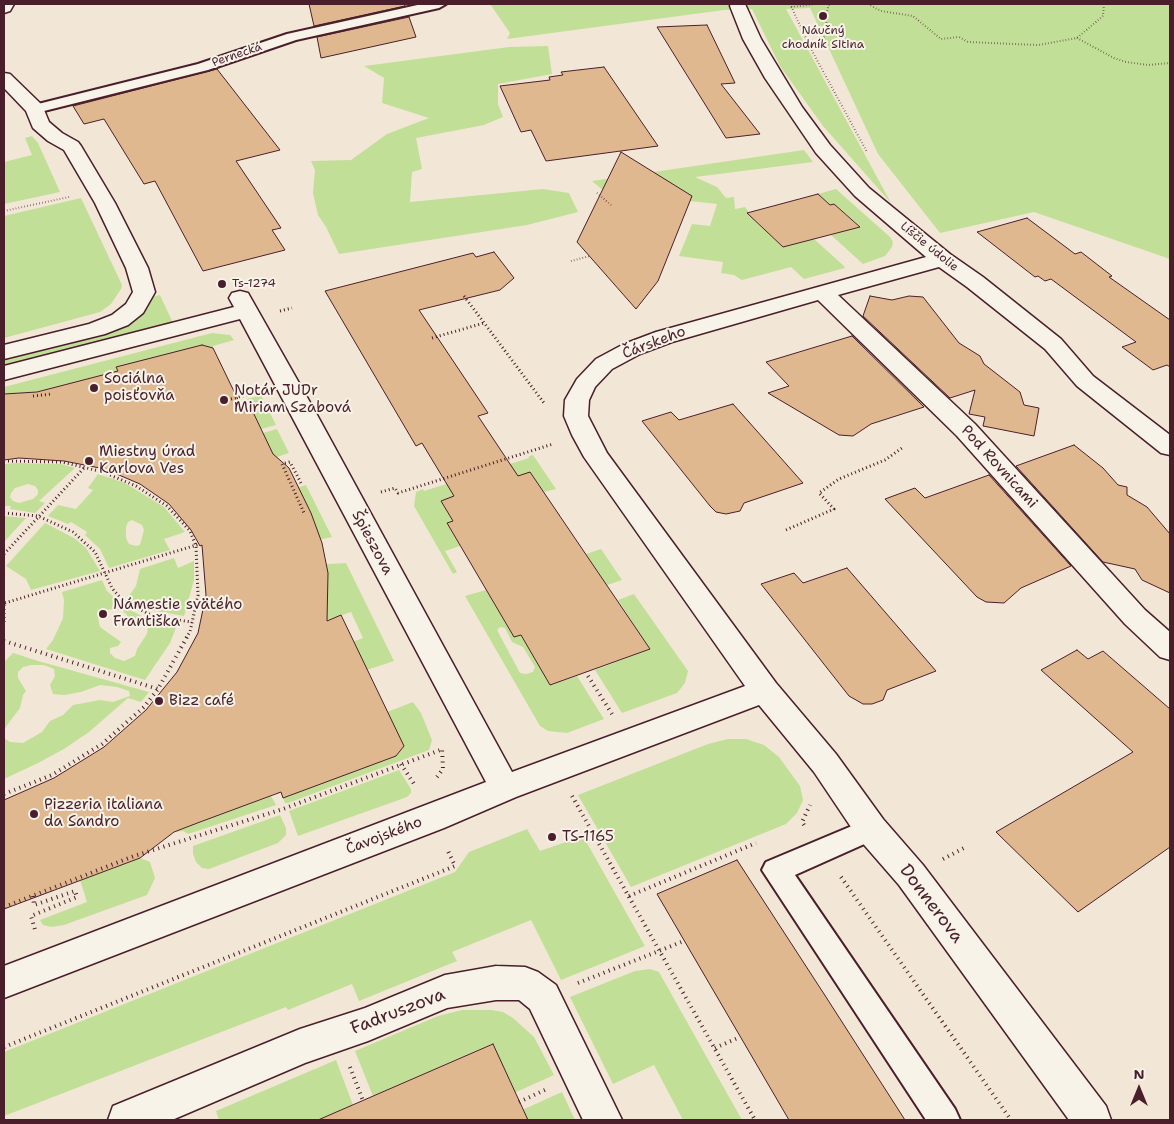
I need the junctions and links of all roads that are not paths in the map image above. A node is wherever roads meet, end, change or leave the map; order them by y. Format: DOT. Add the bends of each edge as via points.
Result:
graph roads {
  1 [pos="6,4"];
  2 [pos="439,4"];
  3 [pos="737,5"];
  4 [pos="4,8"];
  5 [pos="4,78"];
  6 [pos="35,109"];
  7 [pos="942,260"];
  8 [pos="822,292"];
  9 [pos="4,352"];
  10 [pos="4,373"];
  11 [pos="1170,447"];
  12 [pos="1170,649"];
  13 [pos="765,691"];
  14 [pos="505,788"];
  15 [pos="871,829"];
  16 [pos="4,982"];
  17 [pos="127,1120"];
  18 [pos="603,1120"];
  19 [pos="944,1120"];
  20 [pos="1092,1120"];
  1 -- 4 [label="street"];
  2 -- 6 [label="lane, Pernecká" via="292,37 202,67"];
  3 -- 7 [label="street, Líščie údolie" via="774,78 823,149 862,192"];
  5 -- 6 [label="street"];
  6 -- 9 [label="street" via="40,124 71,146 105,203 133,260 144,292 135,308 120,320"];
  7 -- 8 [label="street, Čárskeho"];
  7 -- 11 [label="street, Líščie údolie" via="1053,344 1085,381"];
  8 -- 12 [label="street, Pod Rovnicami" via="966,430 1135,617"];
  8 -- 13 [label="street, Čárskeho" via="632,349 604,364 585,384 577,400 576,416 598,457"];
  10 -- 14 [label="street, Špieszova" via="243,304"];
  13 -- 14 [label="street, Čavojského"];
  13 -- 15 [label="street, Donnerova" via="825,763"];
  14 -- 16 [label="street, Čavojského" via="427,806"];
  15 -- 19 [label="lane" via="776,870"];
  15 -- 20 [label="street, Donnerova" via="911,875"];
  17 -- 18 [label="street, Fadruszova" via="300,1047 368,1024 445,992 496,983 525,984 543,997"];
}
